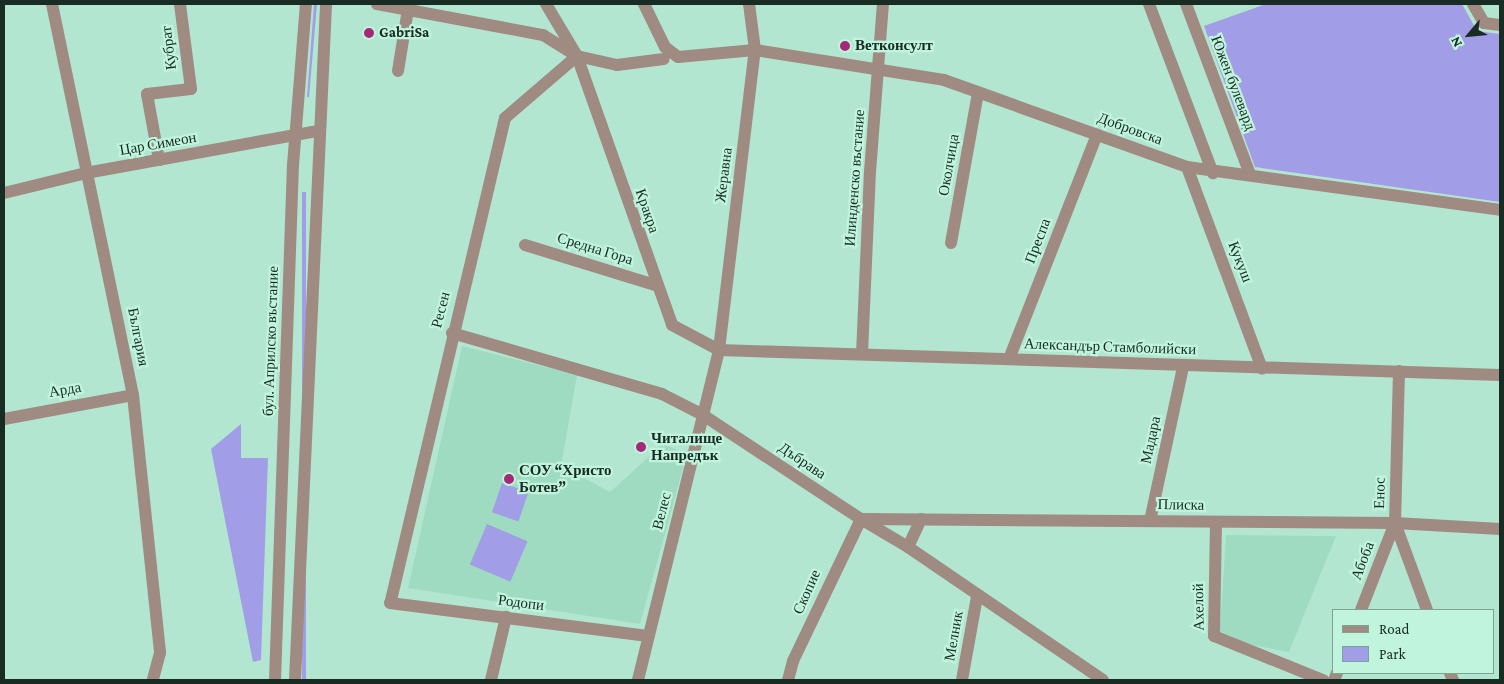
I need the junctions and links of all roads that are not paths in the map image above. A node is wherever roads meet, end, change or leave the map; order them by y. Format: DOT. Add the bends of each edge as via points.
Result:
graph roads {
  1 [pos="52,4"];
  2 [pos="180,4"];
  3 [pos="306,4"];
  4 [pos="326,4"];
  5 [pos="377,4"];
  6 [pos="546,4"];
  7 [pos="644,4"];
  8 [pos="749,4"];
  9 [pos="883,4"];
  10 [pos="1149,4"];
  11 [pos="1186,4"];
  12 [pos="1473,4"];
  13 [pos="408,9"];
  14 [pos="1500,25"];
  15 [pos="754,50"];
  16 [pos="577,56"];
  17 [pos="664,59"];
  18 [pos="880,70"];
  19 [pos="398,71"];
  20 [pos="978,92"];
  21 [pos="318,131"];
  22 [pos="295,135"];
  23 [pos="1097,135"];
  24 [pos="159,160"];
  25 [pos="1187,167"];
  26 [pos="86,173"];
  27 [pos="1213,173"];
  28 [pos="1250,174"];
  29 [pos="4,193"];
  30 [pos="1500,210"];
  31 [pos="951,243"];
  32 [pos="525,245"];
  33 [pos="655,285"];
  34 [pos="452,332"];
  35 [pos="719,350"];
  36 [pos="862,354"];
  37 [pos="1009,359"];
  38 [pos="1183,366"];
  39 [pos="1262,369"];
  40 [pos="1399,371"];
  41 [pos="1500,376"];
  42 [pos="133,395"];
  43 [pos="703,415"];
  44 [pos="4,419"];
  45 [pos="861,519"];
  46 [pos="921,519"];
  47 [pos="1150,521"];
  48 [pos="1216,522"];
  49 [pos="1395,523"];
  50 [pos="1500,529"];
  51 [pos="908,547"];
  52 [pos="977,597"];
  53 [pos="390,603"];
  54 [pos="1361,609"];
  55 [pos="1427,609"];
  56 [pos="506,617"];
  57 [pos="648,636"];
  58 [pos="153,680"];
  59 [pos="275,680"];
  60 [pos="295,680"];
  61 [pos="491,680"];
  62 [pos="638,680"];
  63 [pos="788,680"];
  64 [pos="962,680"];
  65 [pos="1103,680"];
  66 [pos="1323,680"];
  1 -- 26 [label="street, България"];
  2 -- 24 [label="street, Кубрат" via="191,89 147,94"];
  3 -- 22 [label="street, бул. Априлско въстание"];
  4 -- 21 [label="street"];
  5 -- 13 [label="street"];
  6 -- 16 [label="street, Кракра"];
  7 -- 15 [label="street, Добровска" via="664,47 678,57"];
  8 -- 15 [label="street, Жеравна"];
  9 -- 18 [label="street, Илинденско въстание"];
  10 -- 27 [label="street"];
  11 -- 28 [label="street, Южен булевард"];
  12 -- 14 [label="street" via="1484,23"];
  13 -- 16 [label="street" via="543,35"];
  13 -- 19 [label="street"];
  15 -- 18 [label="street, Добровска"];
  15 -- 35 [label="street, Жеравна"];
  16 -- 17 [label="street" via="617,65"];
  16 -- 33 [label="street, Кракра"];
  16 -- 34 [label="street, Ресен" via="505,118"];
  18 -- 20 [label="street, Добровска" via="944,80"];
  18 -- 36 [label="street, Илинденско въстание" via="870,172"];
  20 -- 23 [label="street, Добровска"];
  20 -- 31 [label="street, Околчица"];
  21 -- 22 [label="street, Цар Симеон"];
  21 -- 60 [label="street"];
  22 -- 24 [label="street, Цар Симеон"];
  22 -- 59 [label="street, бул. Априлско въстание"];
  23 -- 25 [label="street, Добровска"];
  23 -- 37 [label="street, Преспа"];
  24 -- 26 [label="street, Цар Симеон"];
  25 -- 27 [label="street, Добровска"];
  25 -- 39 [label="street, Кукуш"];
  26 -- 29 [label="street, Цар Симеон"];
  26 -- 42 [label="street, България"];
  27 -- 28 [label="street, Добровска"];
  28 -- 30 [label="street, Добровска"];
  32 -- 33 [label="street, Средна Гора"];
  33 -- 35 [label="street, Кракра" via="672,325"];
  34 -- 43 [label="street, Дъбрава" via="662,394"];
  34 -- 53 [label="street, Ресен"];
  35 -- 36 [label="street, Александър Стамболийски"];
  35 -- 43 [label="street, Велес"];
  36 -- 37 [label="street, Александър Стамболийски"];
  37 -- 38 [label="street, Александър Стамболийски"];
  38 -- 39 [label="street, Александър Стамболийски"];
  38 -- 47 [label="street, Мадара"];
  39 -- 40 [label="street, Александър Стамболийски"];
  40 -- 41 [label="street, Александър Стамболийски"];
  40 -- 49 [label="street, Енос"];
  42 -- 44 [label="street, Арда"];
  42 -- 58 [label="street, България" via="160,653"];
  43 -- 45 [label="street, Дъбрава"];
  43 -- 57 [label="street, Велес"];
  45 -- 46 [label="street, Плиска"];
  45 -- 51 [label="street, Дъбрава"];
  45 -- 63 [label="street, Скопие" via="797,653"];
  46 -- 47 [label="street, Плиска"];
  46 -- 51 [label="street"];
  47 -- 48 [label="street, Плиска"];
  48 -- 49 [label="street, Плиска"];
  48 -- 66 [label="street, Ахелой" via="1214,636"];
  49 -- 50 [label="street, Плиска"];
  49 -- 54 [label="street, Абоба"];
  49 -- 55 [label="street, Енос"];
  51 -- 52 [label="street, Дъбрава"];
  52 -- 64 [label="street, Мелник"];
  52 -- 65 [label="street, Дъбрава"];
  53 -- 56 [label="street, Родопи"];
  56 -- 57 [label="street, Родопи"];
  56 -- 61 [label="street"];
  57 -- 62 [label="street, Велес"];
}
